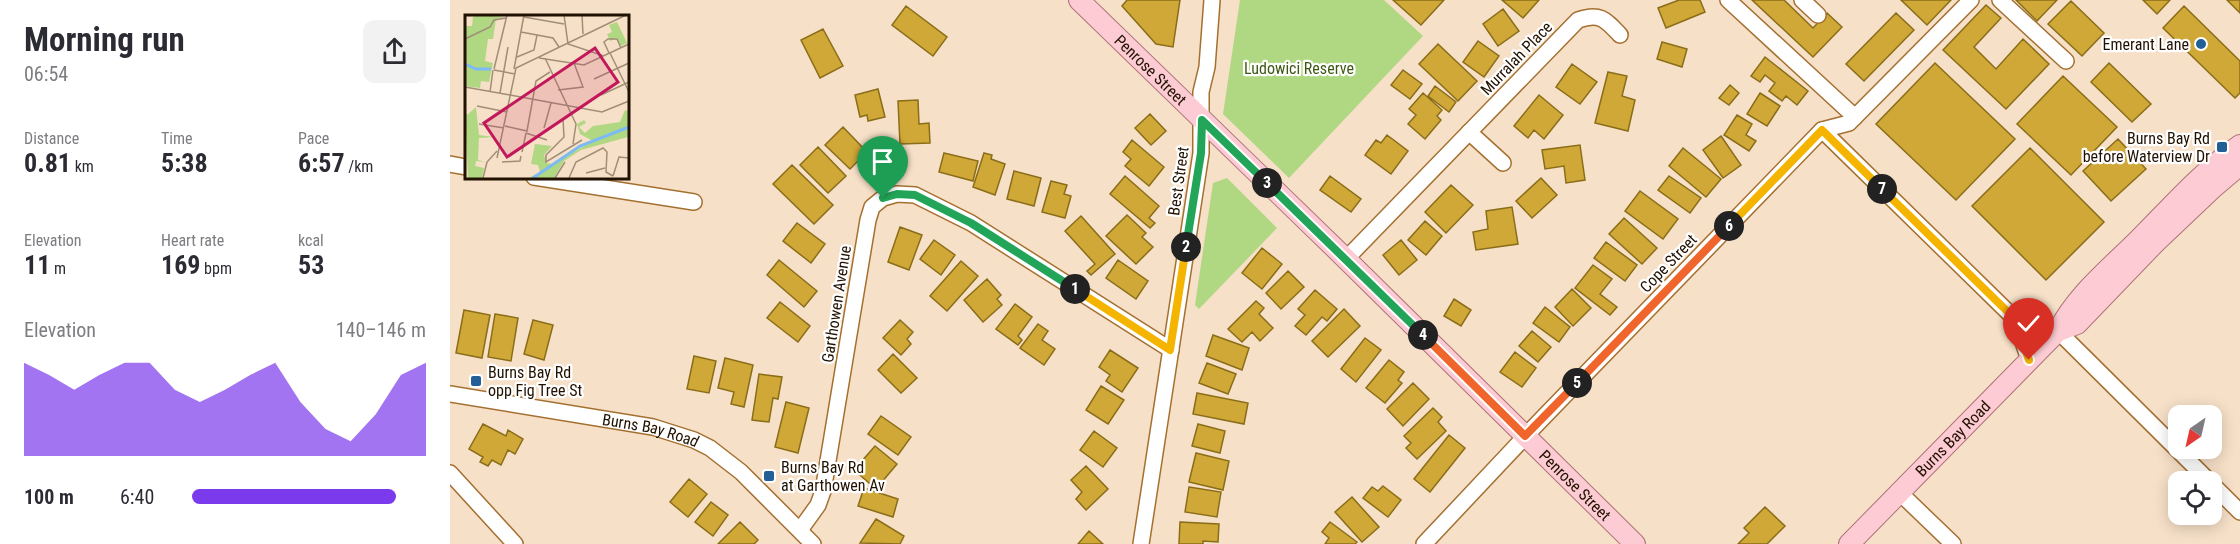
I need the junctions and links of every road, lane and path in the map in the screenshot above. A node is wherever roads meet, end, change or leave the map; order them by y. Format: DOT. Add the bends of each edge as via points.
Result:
graph roads {
  1 [pos="1079,0"];
  2 [pos="1212,0"];
  3 [pos="1728,0"];
  4 [pos="1802,0"];
  5 [pos="1971,0"];
  6 [pos="2000,0"];
  7 [pos="1818,15"];
  8 [pos="1620,35"];
  9 [pos="2066,62"];
  10 [pos="1855,117"];
  11 [pos="1202,120"];
  12 [pos="1822,130"];
  13 [pos="1469,132"];
  14 [pos="2240,145"];
  15 [pos="1503,163"];
  16 [pos="450,164"];
  17 [pos="2240,165"];
  18 [pos="465,167"];
  19 [pos="540,178"];
  20 [pos="694,202"];
  21 [pos="1346,259"];
  22 [pos="2058,331"];
  23 [pos="1170,350"];
  24 [pos="2029,360"];
  25 [pos="450,394"];
  26 [pos="1525,436"];
  27 [pos="2199,471"];
  28 [pos="450,473"];
  29 [pos="1899,492"];
  30 [pos="2222,494"];
  31 [pos="2240,512"];
  32 [pos="800,530"];
  33 [pos="515,544"];
  34 [pos="813,544"];
  35 [pos="1141,544"];
  36 [pos="1424,544"];
  37 [pos="1635,544"];
  38 [pos="1849,544"];
  39 [pos="1953,544"];
  1 -- 11 [label="main road, Penrose Street"];
  2 -- 11 [label="street, Best Street" via="1201,92"];
  3 -- 10 [label="street"];
  4 -- 7 [label="street"];
  5 -- 10 [label="street"];
  6 -- 9 [label="street"];
  8 -- 13 [label="street, Murralah Place" via="1599,16 1578,20"];
  10 -- 12 [label="street" via="1850,123"];
  11 -- 21 [label="main road, Penrose Street"];
  11 -- 23 [label="street, Best Street" via="1201,153"];
  12 -- 24 [label="street" via="2012,316"];
  12 -- 26 [label="street, Cope Street"];
  13 -- 15 [label="street"];
  13 -- 21 [label="street, Murralah Place"];
  14 -- 22 [label="main road, Burns Bay Road" via="2200,178 2101,278 2067,313"];
  16 -- 18 [label="street"];
  17 -- 22 [label="main road, Burns Bay Road" via="2155,243 2077,324"];
  19 -- 20 [label="street"];
  21 -- 26 [label="main road, Penrose Street"];
  22 -- 24 [label="main road, Burns Bay Road"];
  22 -- 27 [label="street"];
  23 -- 32 [label="street, Garthowen Avenue" via="971,223 915,195 883,198 872,207 868,220 823,491"];
  23 -- 35 [label="street, Best Street"];
  24 -- 29 [label="main road, Burns Bay Road"];
  25 -- 32 [label="street, Burns Bay Road" via="653,427 694,440 741,471"];
  26 -- 36 [label="street, Cope Street"];
  26 -- 37 [label="main road, Penrose Street"];
  28 -- 33 [label="street"];
  29 -- 38 [label="main road, Burns Bay Road"];
  29 -- 39 [label="street"];
  30 -- 31 [label="street"];
  32 -- 34 [label="street, Burns Bay Road"];
}
